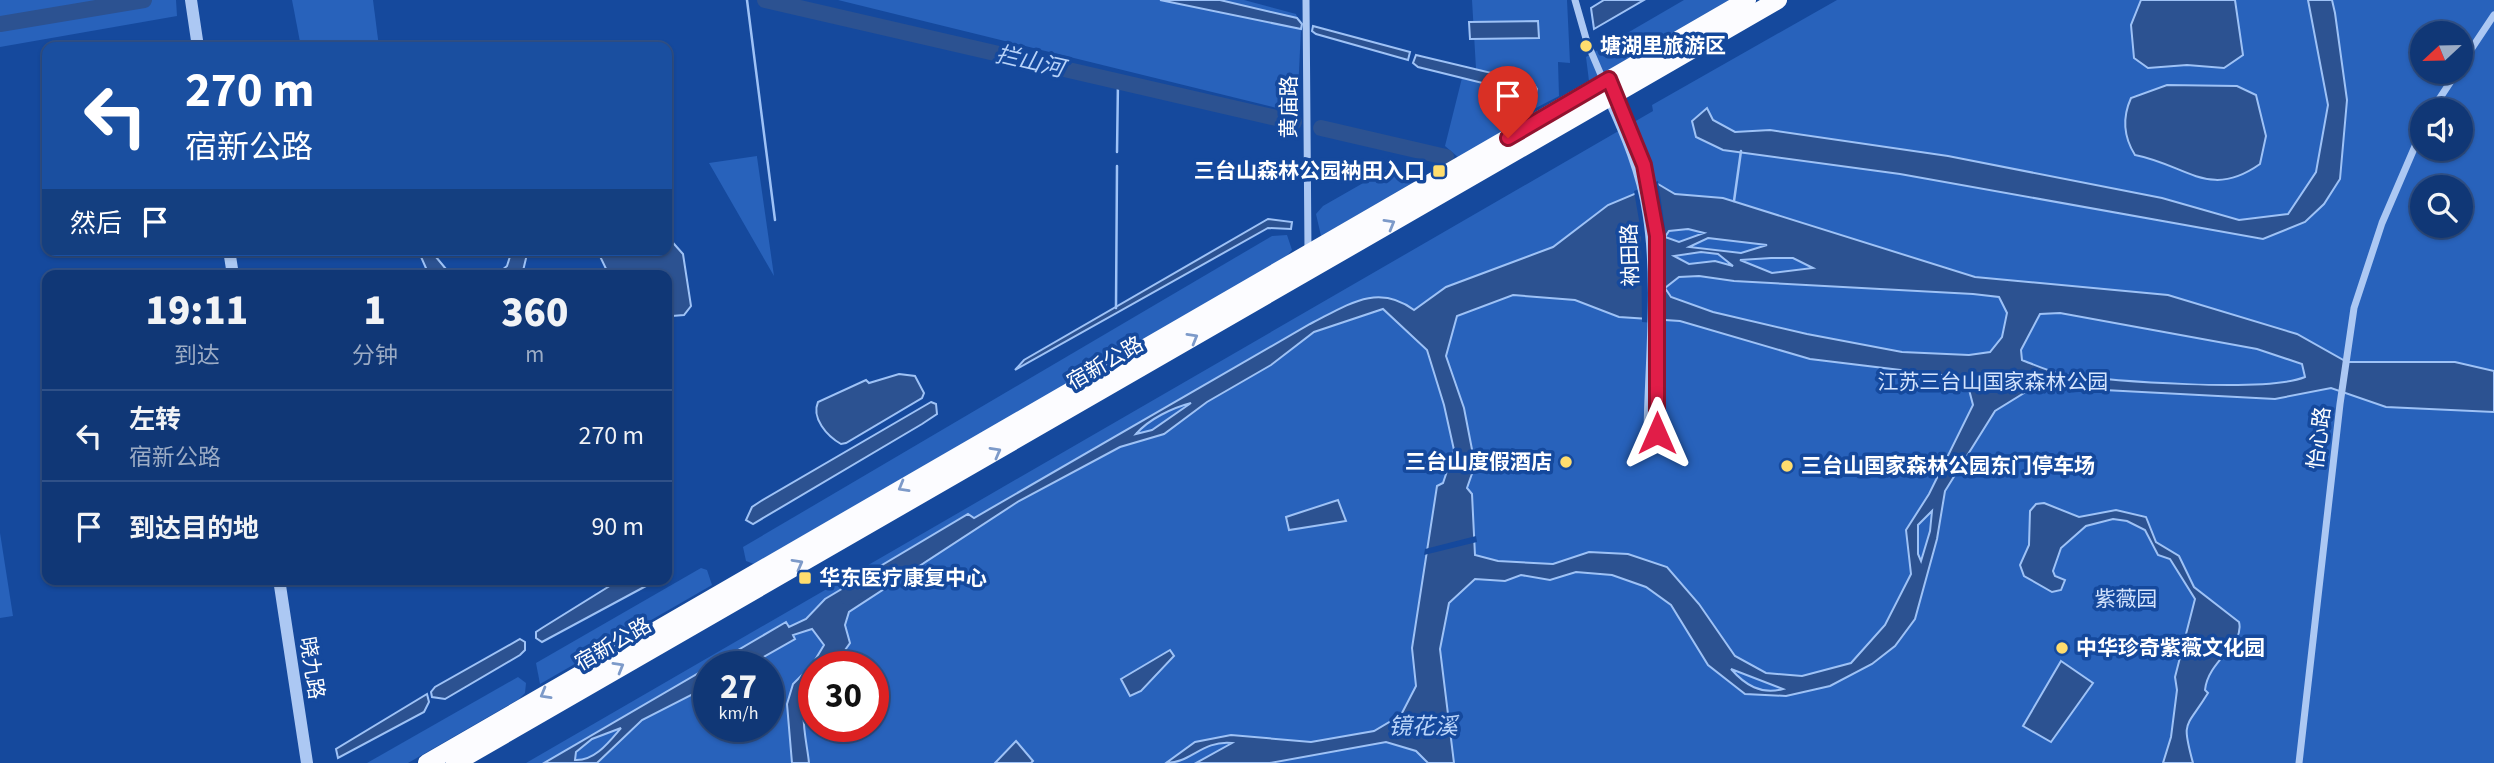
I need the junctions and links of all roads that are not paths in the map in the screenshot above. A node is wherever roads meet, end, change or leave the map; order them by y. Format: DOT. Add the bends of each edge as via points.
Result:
graph roads {
  1 [pos="1306,0"];
  2 [pos="1575,0"];
  3 [pos="1747,0"];
  4 [pos="1778,0"];
  5 [pos="192,4"];
  6 [pos="2494,15"];
  7 [pos="197,42"];
  8 [pos="2473,46"];
  9 [pos="1607,88"];
  10 [pos="2410,158"];
  11 [pos="1308,256"];
  12 [pos="1653,325"];
  13 [pos="280,585"];
  14 [pos="307,763"];
  15 [pos="427,763"];
  16 [pos="455,763"];
  17 [pos="2299,763"];
  1 -- 11 [label="street, 黄庙路"];
  2 -- 9 [label="street"];
  3 -- 9 [label="highway, 宿新公路"];
  4 -- 9 [label="highway, 宿新公路"];
  5 -- 7 [label="street"];
  6 -- 8 [label="street"];
  9 -- 11 [label="highway, 宿新公路"];
  9 -- 12 [label="street, 衲田路" via="1635,166 1646,215"];
  9 -- 12 [label="street, 衲田路" via="1644,165 1657,236"];
  16 -- 9 [label="highway, 宿新公路, one-way"];
  10 -- 17 [label="street, 怡心路" via="2354,308"];
  11 -- 15 [label="highway, 宿新公路, one-way"];
  12 -- 12 [label="street, 衲田路" via="1657,433 1647,433"];
  13 -- 14 [label="street, 晓九路"];
}
